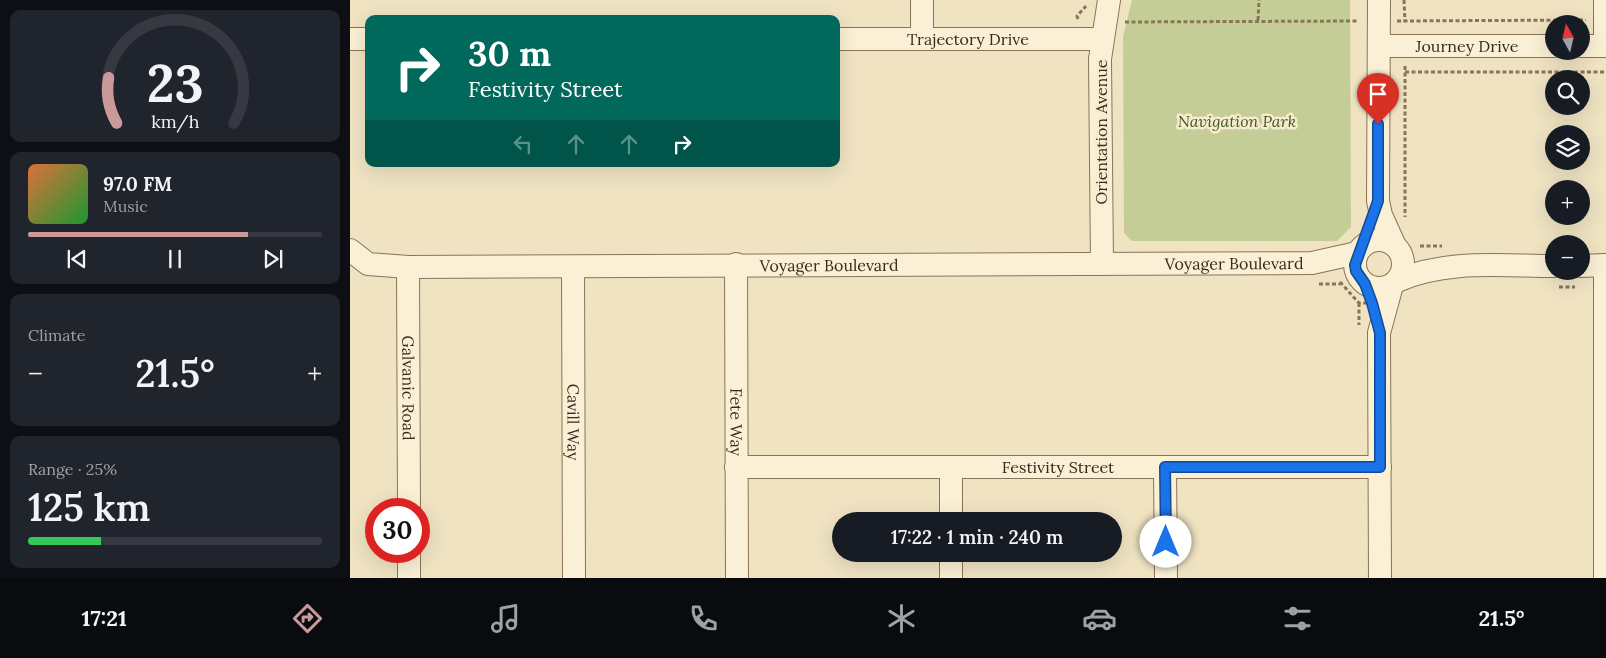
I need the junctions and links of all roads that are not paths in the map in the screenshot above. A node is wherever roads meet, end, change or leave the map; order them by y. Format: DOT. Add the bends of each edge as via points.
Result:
graph roads {
  1 [pos="922,0"];
  2 [pos="1109,0"];
  3 [pos="1379,10"];
  4 [pos="1605,10"];
  5 [pos="840,38"];
  6 [pos="922,38"];
  7 [pos="350,39"];
  8 [pos="365,39"];
  9 [pos="1101,39"];
  10 [pos="1379,46"];
  11 [pos="1545,46"];
  12 [pos="1590,46"];
  13 [pos="1606,46"];
  14 [pos="1378,201"];
  15 [pos="1398,249"];
  16 [pos="350,250"];
  17 [pos="1359,250"];
  18 [pos="736,264"];
  19 [pos="1102,264"];
  20 [pos="1444,266"];
  21 [pos="408,267"];
  22 [pos="573,267"];
  23 [pos="1590,268"];
  24 [pos="1605,272"];
  25 [pos="1312,274"];
  26 [pos="1545,275"];
  27 [pos="1394,283"];
  28 [pos="1356,285"];
  29 [pos="1380,333"];
  30 [pos="736,467"];
  31 [pos="1165,467"];
  32 [pos="1380,467"];
  33 [pos="951,468"];
  34 [pos="409,498"];
  35 [pos="951,512"];
  36 [pos="951,562"];
  37 [pos="409,563"];
  38 [pos="409,578"];
  39 [pos="574,578"];
  40 [pos="736,578"];
  41 [pos="951,578"];
  42 [pos="1166,578"];
  43 [pos="1380,578"];
  44 [pos="1605,578"];
  1 -- 6 [label="street"];
  2 -- 9 [label="street, Orientation Avenue"];
  3 -- 10 [label="street"];
  4 -- 13 [label="street"];
  5 -- 6 [label="street, Trajectory Drive"];
  6 -- 9 [label="street, Trajectory Drive"];
  7 -- 8 [label="street"];
  9 -- 19 [label="street, Orientation Avenue"];
  10 -- 11 [label="street, Journey Drive"];
  10 -- 14 [label="street"];
  12 -- 13 [label="street"];
  14 -- 15 [label="street" via="1381,215"];
  14 -- 17 [label="street"];
  15 -- 17 [label="street" via="1378,240"];
  15 -- 20 [label="street"];
  15 -- 27 [label="street" via="1403,263"];
  16 -- 21 [label="street, Voyager Boulevard" via="368,264"];
  17 -- 25 [label="street, Voyager Boulevard"];
  17 -- 28 [label="street"];
  18 -- 19 [label="street, Voyager Boulevard"];
  18 -- 22 [label="street, Voyager Boulevard"];
  18 -- 30 [label="street, Fete Way"];
  19 -- 25 [label="street, Voyager Boulevard"];
  20 -- 26 [label="street"];
  20 -- 27 [label="street"];
  21 -- 22 [label="street, Voyager Boulevard"];
  21 -- 34 [label="street, Galvanic Road"];
  22 -- 39 [label="street, Cavill Way"];
  23 -- 24 [label="street"];
  24 -- 44 [label="street"];
  25 -- 28 [label="street, Voyager Boulevard"];
  27 -- 28 [label="street" via="1375,288"];
  27 -- 29 [label="street"];
  28 -- 29 [label="street"];
  29 -- 32 [label="street"];
  30 -- 33 [label="street, Festivity Street"];
  30 -- 40 [label="street, Fete Way"];
  31 -- 32 [label="street, Festivity Street"];
  31 -- 33 [label="street, Festivity Street"];
  31 -- 42 [label="street"];
  32 -- 43 [label="street"];
  33 -- 35 [label="street"];
  36 -- 41 [label="street"];
  37 -- 38 [label="street"];
}
